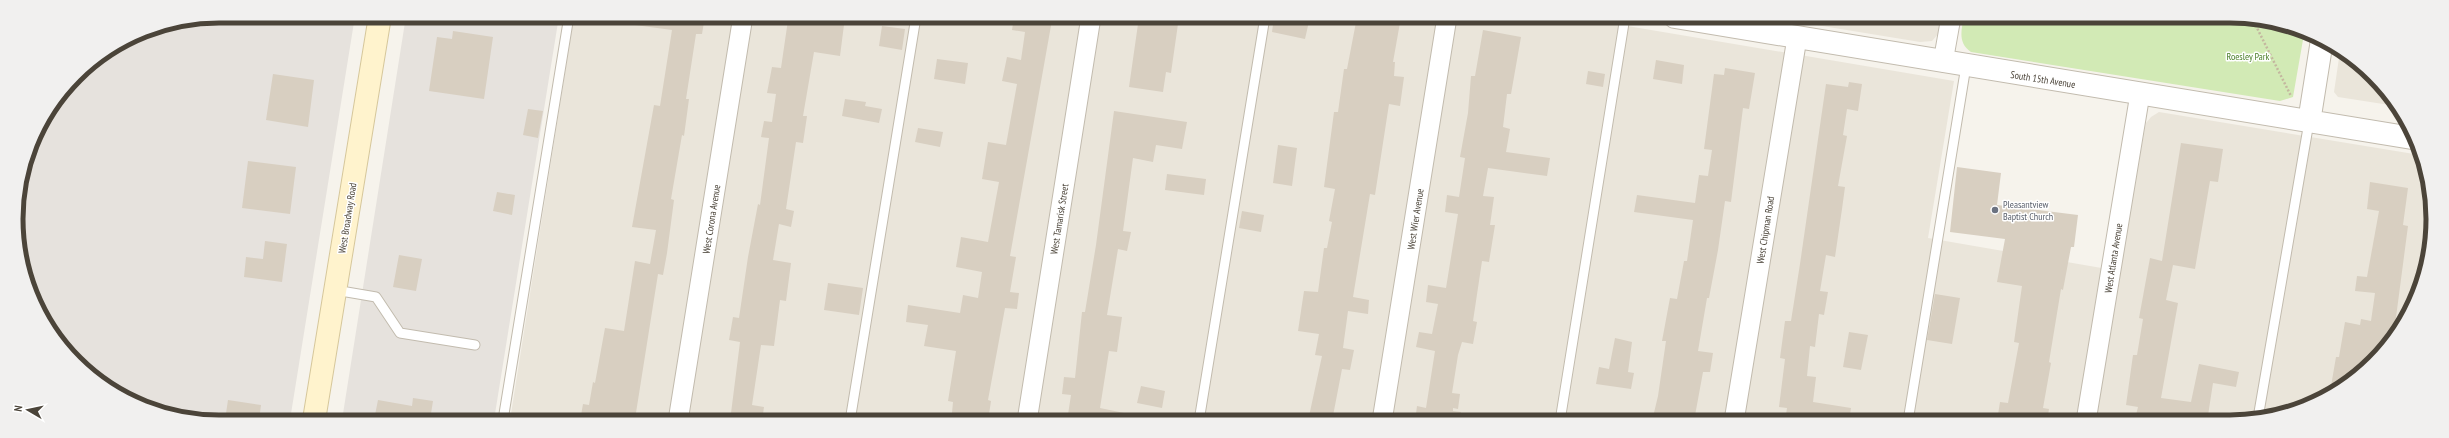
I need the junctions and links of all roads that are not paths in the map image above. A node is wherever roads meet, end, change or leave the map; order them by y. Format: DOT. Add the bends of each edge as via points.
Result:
graph roads {
  1 [pos="379,23"];
  2 [pos="568,23"];
  3 [pos="742,23"];
  4 [pos="915,23"];
  5 [pos="1090,23"];
  6 [pos="1264,23"];
  7 [pos="1446,23"];
  8 [pos="1624,23"];
  9 [pos="1709,23"];
  10 [pos="1950,23"];
  11 [pos="1797,38"];
  12 [pos="2321,45"];
  13 [pos="1943,62"];
  14 [pos="1966,66"];
  15 [pos="2140,94"];
  16 [pos="2308,122"];
  17 [pos="2408,137"];
  18 [pos="335,290"];
  19 [pos="475,345"];
  20 [pos="2259,413"];
  21 [pos="315,415"];
  22 [pos="504,415"];
  23 [pos="679,415"];
  24 [pos="851,415"];
  25 [pos="1028,415"];
  26 [pos="1200,415"];
  27 [pos="1383,415"];
  28 [pos="1561,415"];
  29 [pos="1735,415"];
  30 [pos="1909,415"];
  31 [pos="2087,415"];
  1 -- 18 [label="main road, West Broadway Road"];
  2 -- 22 [label="lane"];
  3 -- 23 [label="street, West Corona Avenue"];
  4 -- 24 [label="lane"];
  5 -- 25 [label="street, West Tamarisk Street"];
  6 -- 26 [label="lane"];
  7 -- 27 [label="street, West Wier Avenue"];
  8 -- 28 [label="lane"];
  9 -- 11 [label="street, South 15th Avenue"];
  10 -- 13 [label="street"];
  11 -- 13 [label="street, South 15th Avenue"];
  11 -- 29 [label="street, West Chipman Road"];
  12 -- 16 [label="street"];
  13 -- 14 [label="street, South 15th Avenue"];
  14 -- 15 [label="street, South 15th Avenue"];
  14 -- 30 [label="lane"];
  15 -- 16 [label="street, South 15th Avenue"];
  15 -- 31 [label="street, West Atlanta Avenue"];
  16 -- 17 [label="street, South 15th Avenue"];
  16 -- 20 [label="lane"];
  18 -- 19 [label="lane" via="376,297 400,333"];
  18 -- 21 [label="main road, West Broadway Road"];
}
